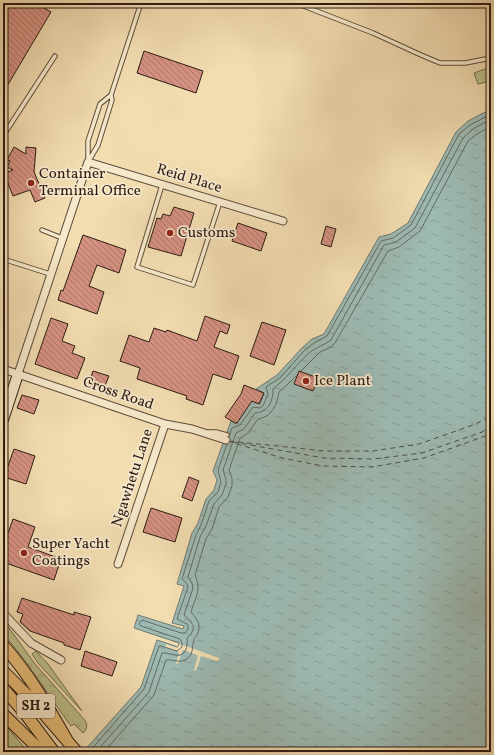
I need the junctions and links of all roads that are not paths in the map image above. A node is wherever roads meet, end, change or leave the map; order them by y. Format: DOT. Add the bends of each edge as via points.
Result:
graph roads {
  1 [pos="141,3"];
  2 [pos="296,3"];
  3 [pos="55,56"];
  4 [pos="491,58"];
  5 [pos="111,95"];
  6 [pos="3,136"];
  7 [pos="88,162"];
  8 [pos="162,185"];
  9 [pos="220,202"];
  10 [pos="283,221"];
  11 [pos="42,230"];
  12 [pos="62,238"];
  13 [pos="3,259"];
  14 [pos="50,274"];
  15 [pos="3,369"];
  16 [pos="18,374"];
  17 [pos="3,420"];
  18 [pos="165,424"];
  19 [pos="227,438"];
  20 [pos="118,564"];
  21 [pos="3,613"];
  22 [pos="3,645"];
  23 [pos="61,660"];
  24 [pos="3,671"];
  25 [pos="3,688"];
  26 [pos="3,714"];
  27 [pos="68,742"];
  28 [pos="42,752"];
  29 [pos="53,752"];
  30 [pos="77,752"];
  1 -- 5 [label="lane"];
  2 -- 4 [label="lane" via="373,32 440,63 465,63"];
  3 -- 6 [label="lane"];
  5 -- 7 [label="lane" via="112,100 98,145"];
  5 -- 7 [label="lane" via="100,104 88,141"];
  7 -- 8 [label="street, Reid Place"];
  7 -- 12 [label="street"];
  8 -- 9 [label="street, Reid Place"];
  8 -- 9 [label="lane" via="137,267 193,285"];
  9 -- 10 [label="street, Reid Place"];
  11 -- 12 [label="lane"];
  12 -- 14 [label="street"];
  13 -- 14 [label="lane"];
  14 -- 16 [label="street"];
  15 -- 16 [label="street, Cross Road"];
  16 -- 17 [label="main road"];
  16 -- 18 [label="street, Cross Road"];
  18 -- 19 [label="street, Cross Road"];
  18 -- 20 [label="street, Ngawhetu Lane"];
  21 -- 23 [label="street" via="31,642"];
  22 -- 27 [label="highway" via="24,671"];
  24 -- 27 [label="highway, SH 2"];
  25 -- 29 [label="highway, SH 2"];
  26 -- 28 [label="highway"];
  27 -- 30 [label="highway, SH 2"];
}
